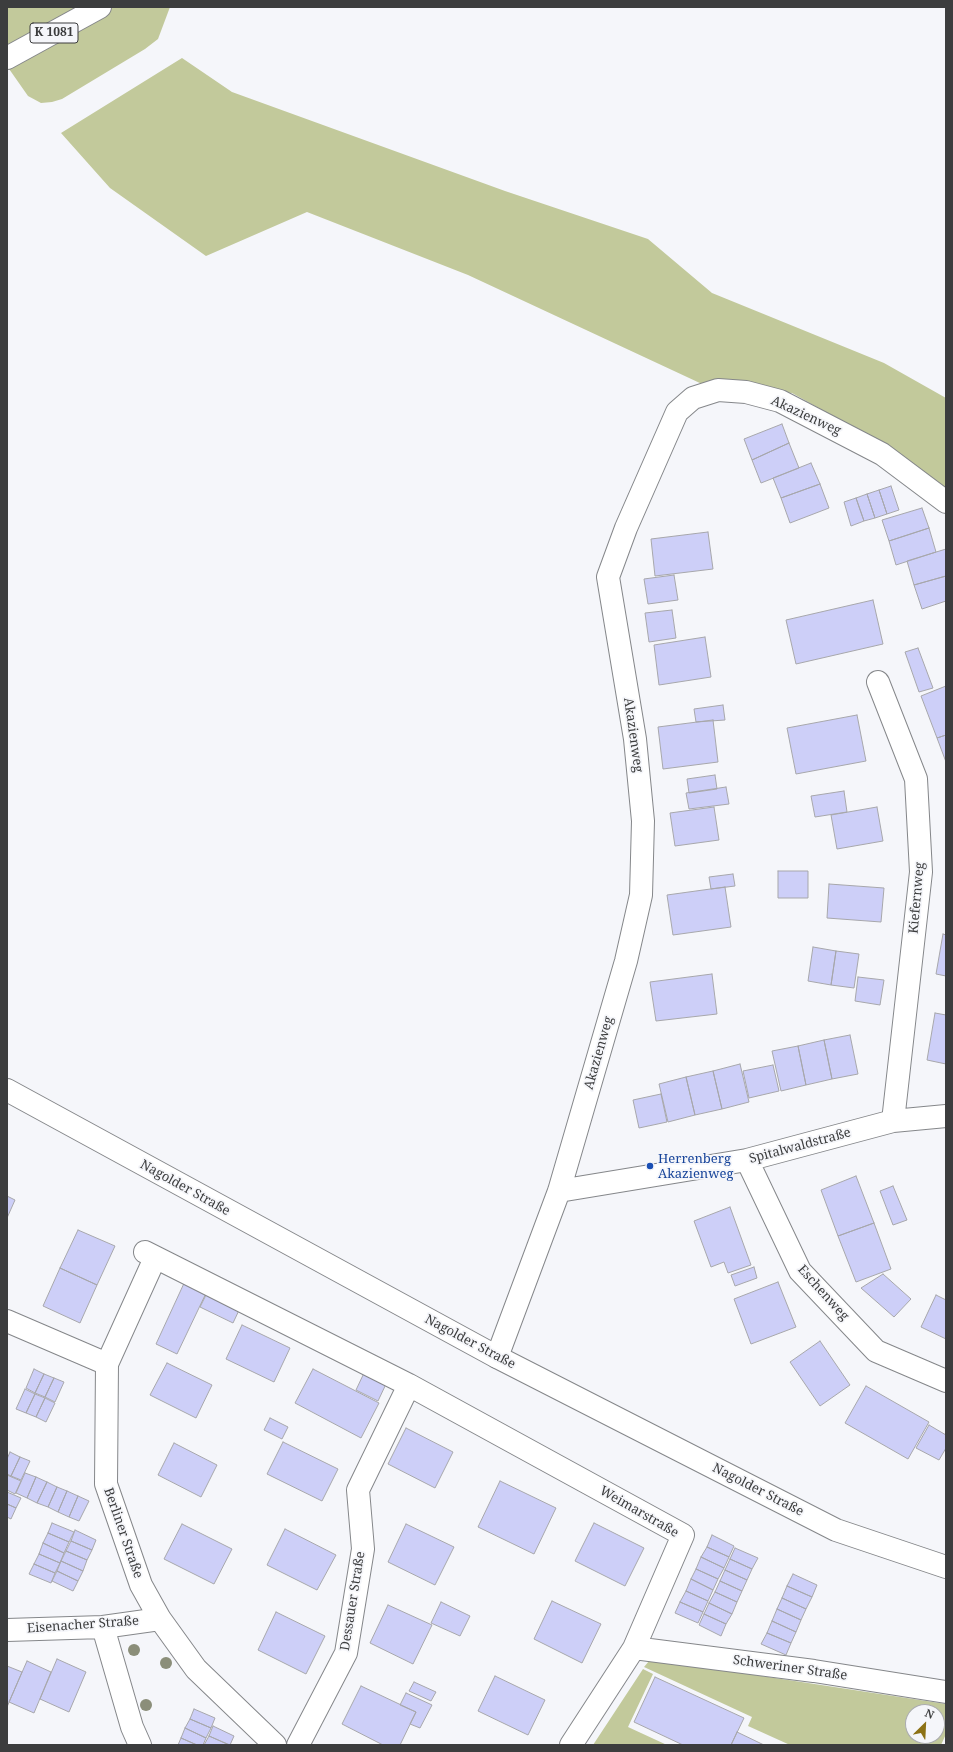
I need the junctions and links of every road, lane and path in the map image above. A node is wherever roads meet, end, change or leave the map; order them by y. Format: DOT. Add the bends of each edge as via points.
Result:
graph roads {
  1 [pos="100,7"];
  2 [pos="7,58"];
  3 [pos="946,502"];
  4 [pos="878,682"];
  5 [pos="7,1090"];
  6 [pos="946,1116"];
  7 [pos="893,1121"];
  8 [pos="747,1160"];
  9 [pos="559,1191"];
  10 [pos="7,1321"];
  11 [pos="497,1357"];
  12 [pos="107,1364"];
  13 [pos="946,1381"];
  14 [pos="409,1385"];
  15 [pos="946,1567"];
  16 [pos="160,1619"];
  17 [pos="103,1627"];
  18 [pos="7,1630"];
  19 [pos="634,1648"];
  20 [pos="946,1692"];
  21 [pos="140,1745"];
  22 [pos="274,1745"];
  23 [pos="298,1745"];
  24 [pos="571,1745"];
  1 -- 2 [label="street, K 1081"];
  3 -- 9 [label="street, Akazienweg" via="882,454 780,401 746,392 718,390 693,398 677,412 626,528 608,577 636,747 643,821 641,895 626,961"];
  4 -- 7 [label="street, Kiefernweg" via="916,779 921,872"];
  5 -- 11 [label="street, Nagolder Straße"];
  6 -- 7 [label="street, Spitalwaldstraße"];
  7 -- 8 [label="street, Spitalwaldstraße"];
  8 -- 9 [label="street, Spitalwaldstraße"];
  8 -- 13 [label="street, Eschenweg" via="800,1271 876,1351"];
  9 -- 11 [label="street, Akazienweg"];
  10 -- 12 [label="street"];
  11 -- 15 [label="street, Nagolder Straße" via="836,1530"];
  12 -- 14 [label="street, Berliner Straße" via="150,1255"];
  12 -- 16 [label="street, Berliner Straße" via="106,1484 141,1585"];
  14 -- 19 [label="street, Weimarstraße" via="683,1535"];
  14 -- 23 [label="street, Dessauer Straße" via="358,1490 363,1549 346,1653"];
  16 -- 17 [label="street, Eisenacher Straße"];
  16 -- 22 [label="street, Berliner Straße" via="196,1669"];
  17 -- 18 [label="street, Eisenacher Straße"];
  17 -- 21 [label="street" via="132,1728"];
  19 -- 20 [label="street, Schweriner Straße" via="808,1670"];
  19 -- 24 [label="street, Weimarstraße"];
}
